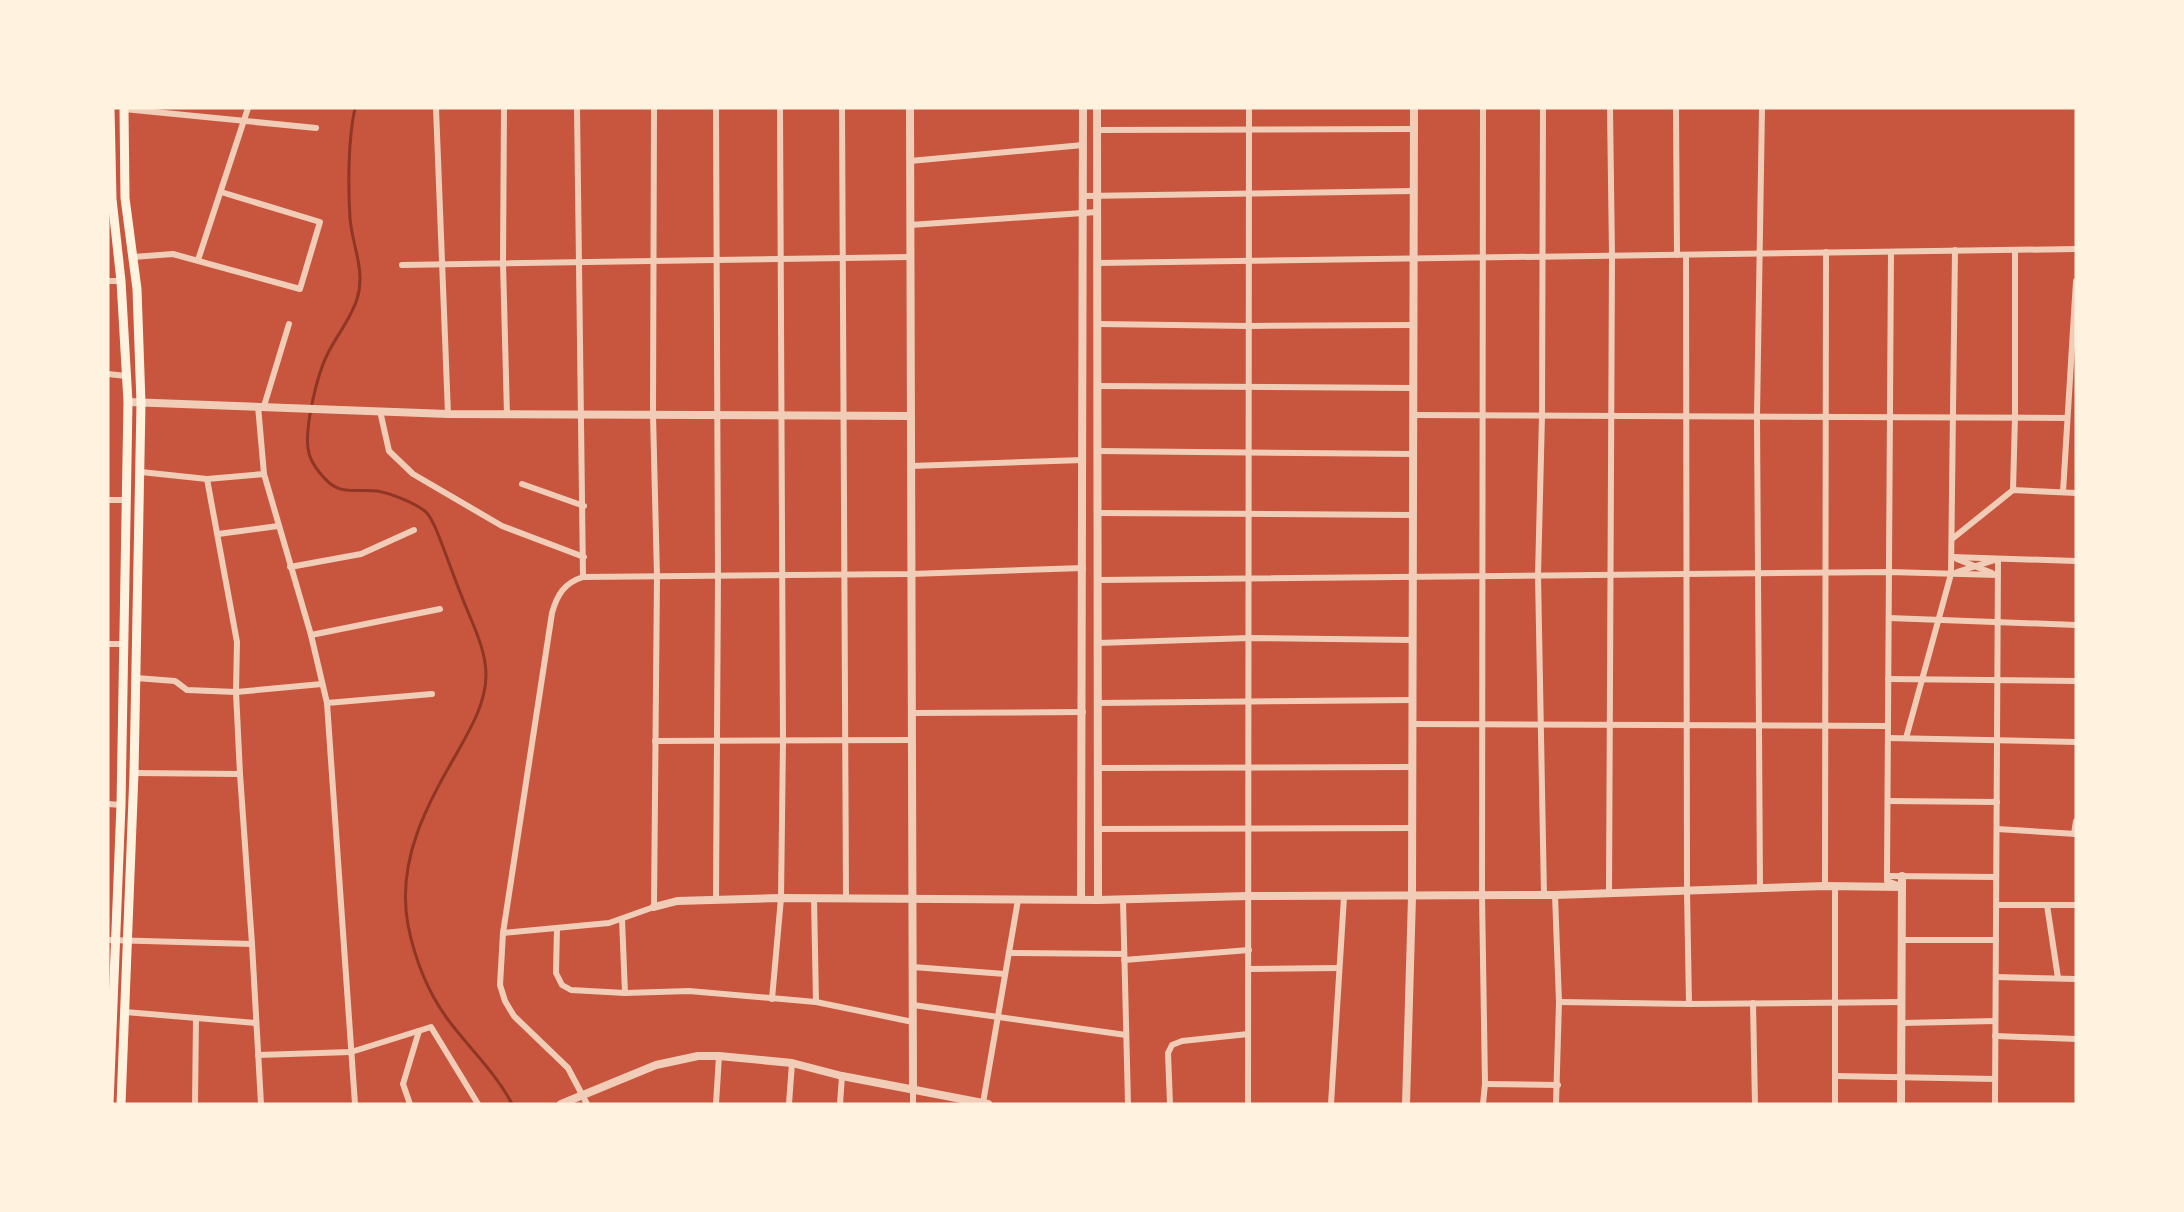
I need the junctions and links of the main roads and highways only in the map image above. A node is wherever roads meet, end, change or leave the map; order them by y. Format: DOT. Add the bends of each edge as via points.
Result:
graph roads {
  1 [pos="110,108"];
  2 [pos="124,108"];
  3 [pos="109,153"];
  4 [pos="112,228"];
  5 [pos="111,940"];
  6 [pos="109,1069"];
  7 [pos="109,1104"];
  8 [pos="121,1104"];
  1 -- 3 [label="main road"];
  2 -- 8 [label="main road" via="125,198 137,290 141,472"];
  3 -- 4 [label="main road"];
  4 -- 5 [label="main road" via="121,281 128,402 121,805"];
  5 -- 6 [label="main road"];
  6 -- 7 [label="main road"];
}
